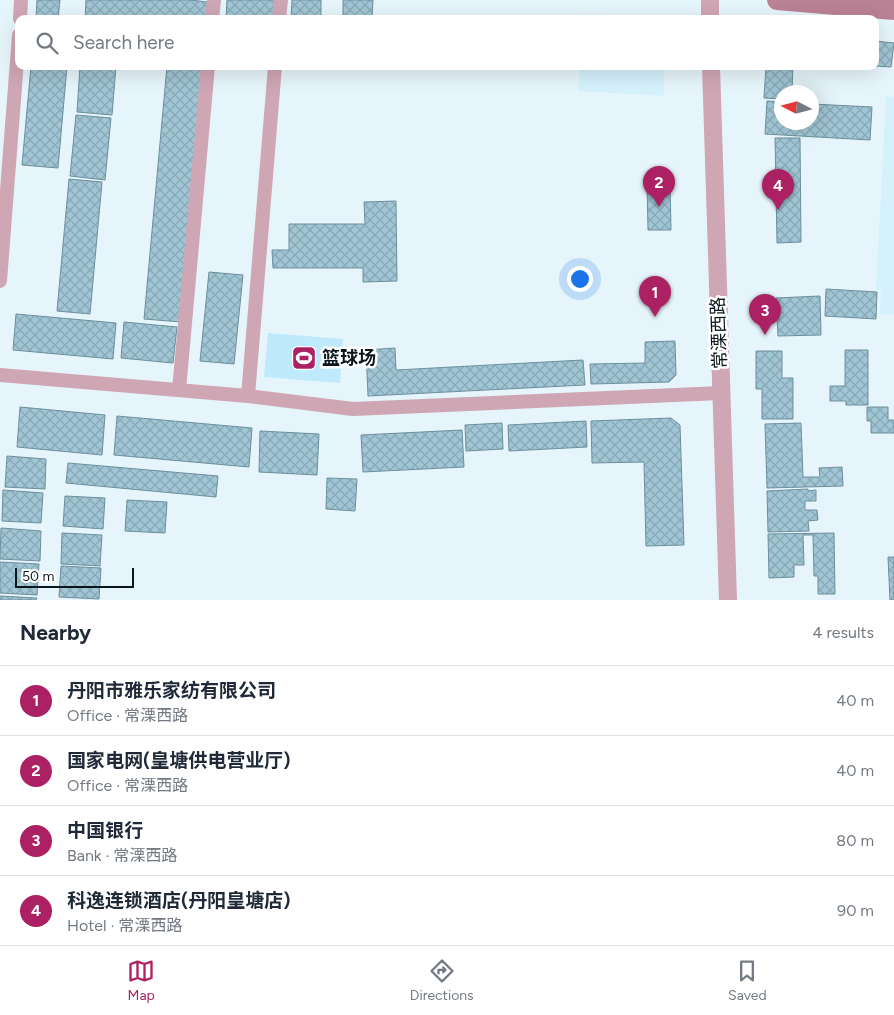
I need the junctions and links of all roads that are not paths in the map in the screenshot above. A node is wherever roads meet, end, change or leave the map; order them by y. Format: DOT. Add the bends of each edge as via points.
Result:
graph roads {
  1 [pos="22,0"];
  2 [pos="214,0"];
  3 [pos="280,0"];
  4 [pos="710,0"];
  5 [pos="777,0"];
  6 [pos="894,10"];
  7 [pos="20,15"];
  8 [pos="212,15"];
  9 [pos="279,15"];
  10 [pos="710,15"];
  11 [pos="16,70"];
  12 [pos="208,70"];
  13 [pos="275,70"];
  14 [pos="711,70"];
  15 [pos="0,280"];
  16 [pos="0,376"];
  17 [pos="179,390"];
  18 [pos="721,393"];
  19 [pos="248,396"];
  20 [pos="728,600"];
  1 -- 7 [label="street"];
  2 -- 8 [label="street"];
  3 -- 9 [label="street"];
  4 -- 10 [label="street"];
  5 -- 6 [label="main road"];
  11 -- 15 [label="street"];
  12 -- 17 [label="street"];
  13 -- 19 [label="street"];
  14 -- 18 [label="street, 常溧西路"];
  16 -- 17 [label="street"];
  17 -- 19 [label="street"];
  18 -- 19 [label="street" via="353,409"];
  18 -- 20 [label="street, 常溧西路"];
}
